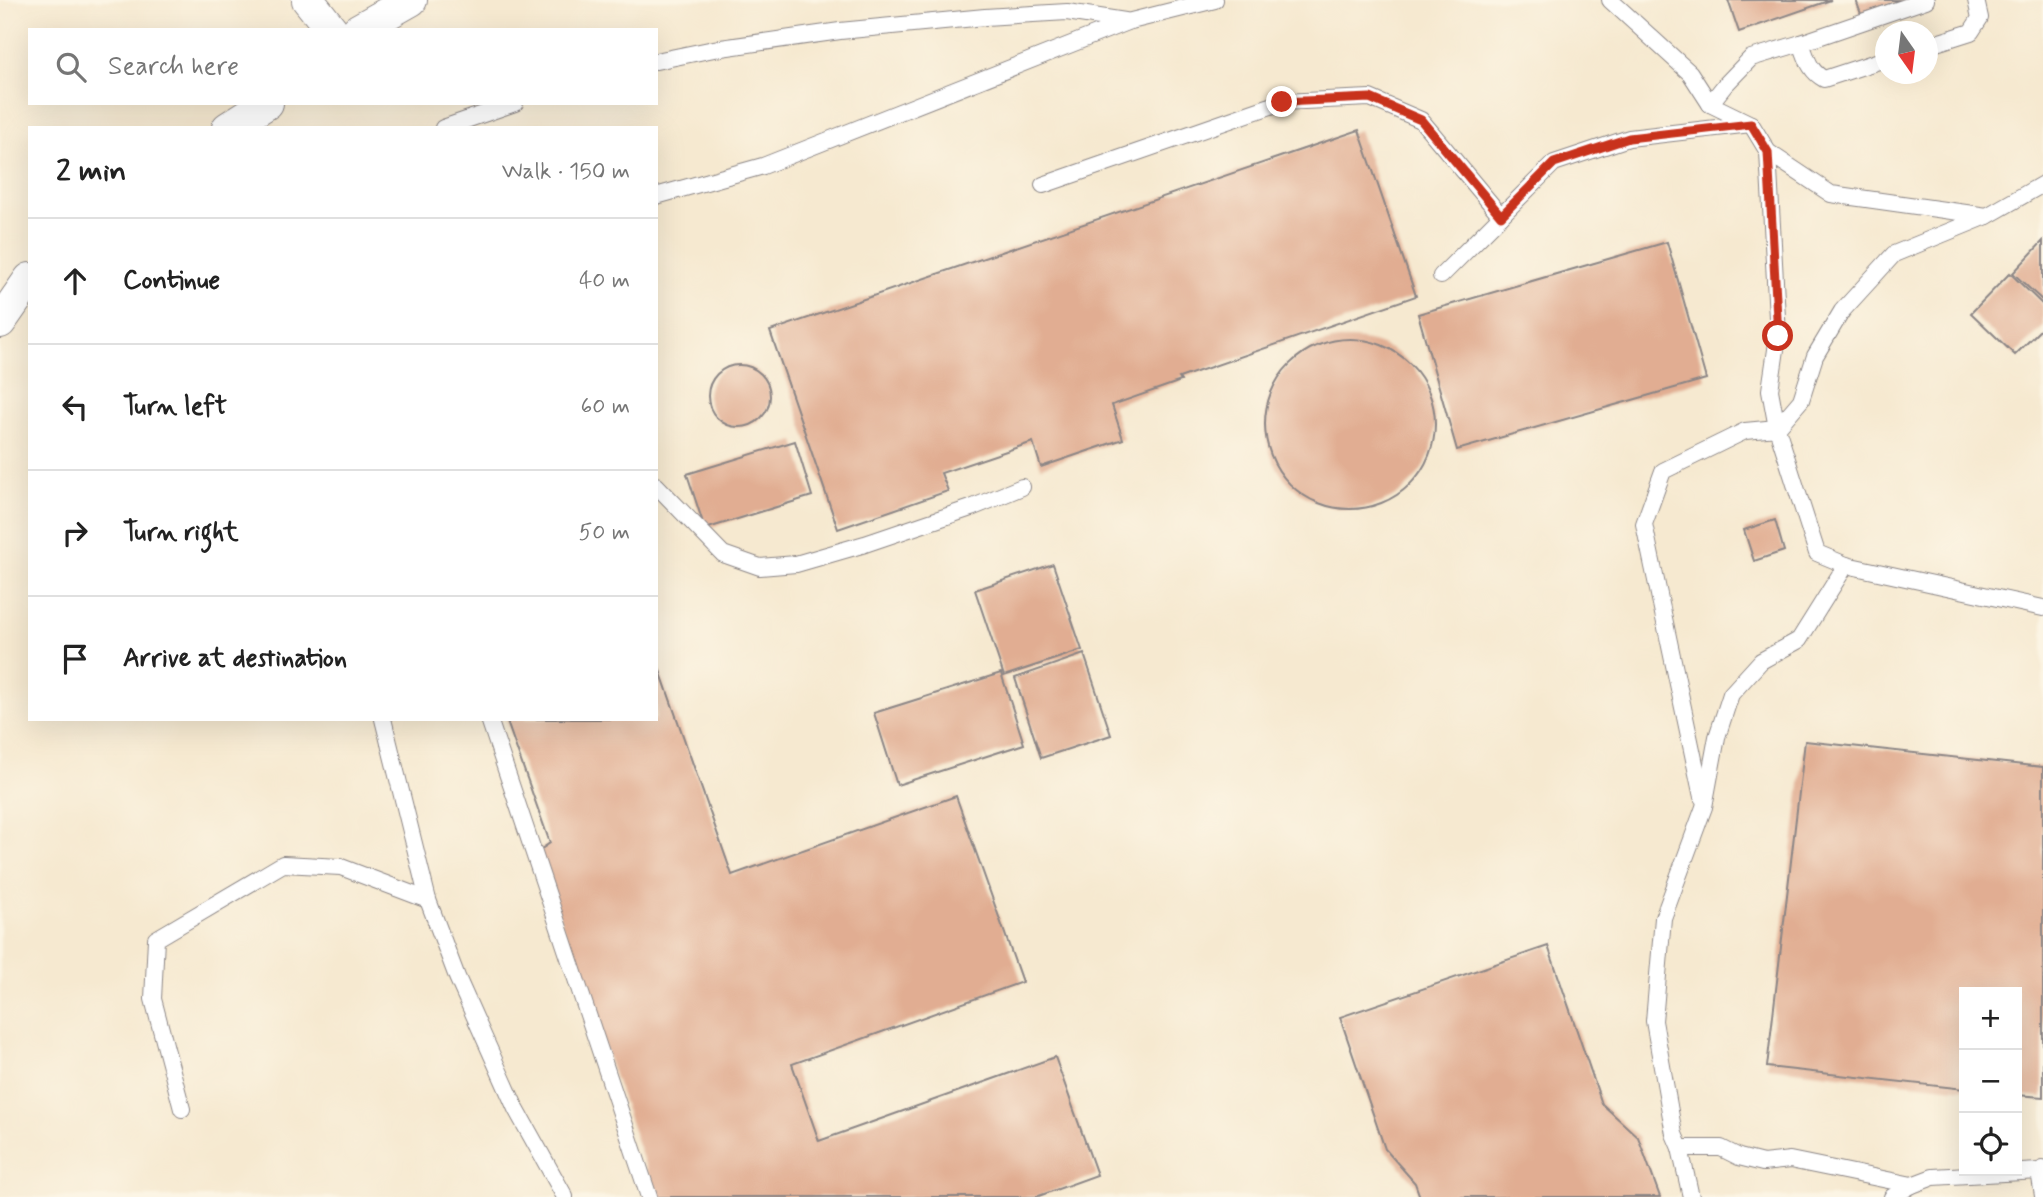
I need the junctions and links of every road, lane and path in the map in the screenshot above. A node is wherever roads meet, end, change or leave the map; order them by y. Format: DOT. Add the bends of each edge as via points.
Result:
graph roads {
  1 [pos="308,0"];
  2 [pos="411,0"];
  3 [pos="1214,0"];
  4 [pos="1610,0"];
  5 [pos="1926,0"];
  6 [pos="1976,0"];
  7 [pos="1127,22"];
  8 [pos="330,28"];
  9 [pos="362,28"];
  10 [pos="1938,42"];
  11 [pos="1801,43"];
  12 [pos="658,61"];
  13 [pos="1875,62"];
  14 [pos="1710,104"];
  15 [pos="264,105"];
  16 [pos="509,105"];
  17 [pos="1751,124"];
  18 [pos="232,126"];
  19 [pos="449,126"];
  20 [pos="1768,152"];
  21 [pos="2043,184"];
  22 [pos="1043,185"];
  23 [pos="658,195"];
  24 [pos="1501,216"];
  25 [pos="1987,216"];
  26 [pos="1441,276"];
  27 [pos="28,282"];
  28 [pos="0,322"];
  29 [pos="1777,428"];
  30 [pos="658,487"];
  31 [pos="1022,487"];
  32 [pos="1846,565"];
  33 [pos="2043,608"];
  34 [pos="383,721"];
  35 [pos="490,721"];
  36 [pos="1704,807"];
  37 [pos="428,900"];
  38 [pos="182,1109"];
  39 [pos="1680,1148"];
  40 [pos="2041,1170"];
  41 [pos="1912,1185"];
  42 [pos="2043,1196"];
  43 [pos="565,1197"];
  44 [pos="649,1197"];
  45 [pos="1690,1197"];
  46 [pos="1892,1197"];
  1 -- 8 [label="street"];
  2 -- 9 [label="street"];
  3 -- 7 [label="lane"];
  4 -- 14 [label="lane" via="1690,74"];
  5 -- 11 [label="lane"];
  6 -- 10 [label="lane" via="1980,18 1970,32"];
  7 -- 12 [label="lane" via="1067,12 985,17 840,31"];
  7 -- 23 [label="lane" via="763,166"];
  11 -- 13 [label="lane" via="1810,67 1824,79"];
  11 -- 14 [label="lane" via="1751,58"];
  14 -- 17 [label="lane"];
  15 -- 18 [label="street"];
  16 -- 19 [label="lane"];
  17 -- 20 [label="lane"];
  17 -- 24 [label="lane" via="1629,138 1554,163"];
  20 -- 25 [label="lane" via="1831,194"];
  20 -- 29 [label="lane" via="1778,336 1770,390"];
  21 -- 25 [label="lane"];
  22 -- 24 [label="lane" via="1282,102 1370,98 1421,120"];
  24 -- 26 [label="lane"];
  25 -- 29 [label="lane" via="1894,254 1842,311 1815,356 1801,400"];
  27 -- 28 [label="street"];
  29 -- 32 [label="lane" via="1817,553"];
  29 -- 36 [label="lane" via="1745,431 1662,471 1644,524"];
  30 -- 31 [label="lane" via="723,554 760,567 796,564 865,544"];
  32 -- 33 [label="lane"];
  32 -- 36 [label="lane" via="1799,640 1761,661 1731,694 1717,737"];
  34 -- 37 [label="lane"];
  35 -- 44 [label="lane"];
  36 -- 39 [label="lane" via="1663,918 1654,1021"];
  37 -- 38 [label="lane" via="341,867 283,864 156,939 153,999"];
  37 -- 43 [label="lane" via="516,1109"];
  39 -- 41 [label="lane" via="1721,1148 1763,1163 1790,1160"];
  39 -- 45 [label="lane"];
  40 -- 41 [label="lane" via="1933,1177"];
  40 -- 42 [label="lane"];
  41 -- 46 [label="lane"];
}
